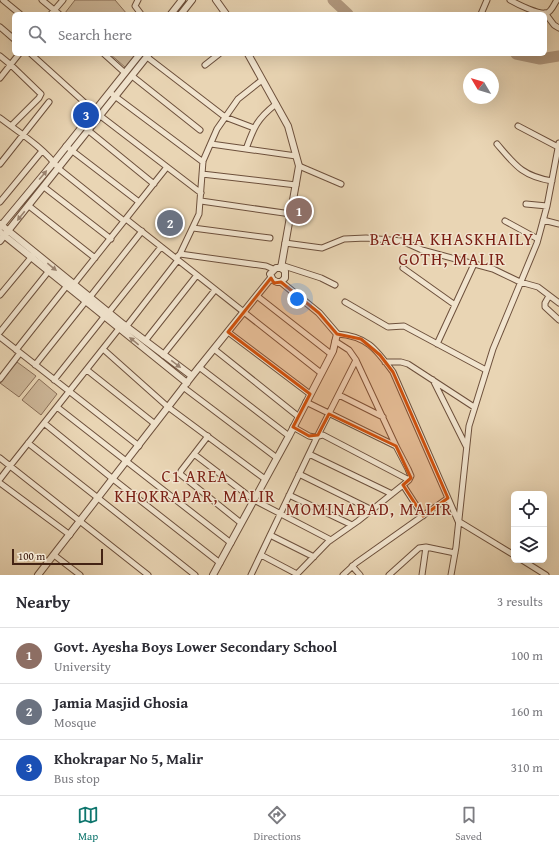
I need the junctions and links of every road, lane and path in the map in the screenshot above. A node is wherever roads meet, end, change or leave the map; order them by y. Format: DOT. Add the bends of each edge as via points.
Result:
graph roads {
  1 [pos="3,0"];
  2 [pos="42,0"];
  3 [pos="63,0"];
  4 [pos="138,0"];
  5 [pos="182,0"];
  6 [pos="192,0"];
  7 [pos="216,0"];
  8 [pos="487,0"];
  9 [pos="510,0"];
  10 [pos="556,0"];
  11 [pos="516,2"];
  12 [pos="18,12"];
  13 [pos="54,12"];
  14 [pos="56,12"];
  15 [pos="140,12"];
  16 [pos="173,12"];
  17 [pos="183,12"];
  18 [pos="225,12"];
  19 [pos="482,12"];
  20 [pos="537,12"];
  21 [pos="547,12"];
  22 [pos="547,16"];
  23 [pos="0,27"];
  24 [pos="559,28"];
  25 [pos="12,37"];
  26 [pos="0,56"];
  27 [pos="18,56"];
  28 [pos="33,56"];
  29 [pos="106,56"];
  30 [pos="138,56"];
  31 [pos="147,56"];
  32 [pos="149,56"];
  33 [pos="216,56"];
  34 [pos="249,56"];
  35 [pos="11,65"];
  36 [pos="205,65"];
  37 [pos="125,73"];
  38 [pos="132,76"];
  39 [pos="0,78"];
  40 [pos="262,80"];
  41 [pos="109,93"];
  42 [pos="115,97"];
  43 [pos="49,102"];
  44 [pos="276,104"];
  45 [pos="94,111"];
  46 [pos="100,116"];
  47 [pos="225,117"];
  48 [pos="2,120"];
  49 [pos="10,126"];
  50 [pos="518,126"];
  51 [pos="0,127"];
  52 [pos="254,128"];
  53 [pos="200,130"];
  54 [pos="89,131"];
  55 [pos="22,136"];
  56 [pos="211,144"];
  57 [pos="497,144"];
  58 [pos="559,145"];
  59 [pos="66,146"];
  60 [pos="246,149"];
  61 [pos="42,151"];
  62 [pos="73,151"];
  63 [pos="296,156"];
  64 [pos="54,162"];
  65 [pos="203,162"];
  66 [pos="0,164"];
  67 [pos="299,166"];
  68 [pos="167,167"];
  69 [pos="58,169"];
  70 [pos="202,174"];
  71 [pos="552,181"];
  72 [pos="154,184"];
  73 [pos="341,184"];
  74 [pos="296,185"];
  75 [pos="44,187"];
  76 [pos="201,193"];
  77 [pos="201,201"];
  78 [pos="0,202"];
  79 [pos="139,202"];
  80 [pos="526,204"];
  81 [pos="29,206"];
  82 [pos="547,206"];
  83 [pos="291,214"];
  84 [pos="125,220"];
  85 [pos="543,220"];
  86 [pos="505,221"];
  87 [pos="559,224"];
  88 [pos="192,228"];
  89 [pos="2,231"];
  90 [pos="142,231"];
  91 [pos="270,238"];
  92 [pos="111,239"];
  93 [pos="538,239"];
  94 [pos="285,243"];
  95 [pos="161,247"];
  96 [pos="180,254"];
  97 [pos="33,255"];
  98 [pos="95,258"];
  99 [pos="177,259"];
  100 [pos="474,264"];
  101 [pos="281,267"];
  102 [pos="403,268"];
  103 [pos="273,269"];
  104 [pos="48,272"];
  105 [pos="197,275"];
  106 [pos="271,278"];
  107 [pos="281,282"];
  108 [pos="520,282"];
  109 [pos="70,284"];
  110 [pos="335,285"];
  111 [pos="215,290"];
  112 [pos="0,296"];
  113 [pos="257,296"];
  114 [pos="549,296"];
  115 [pos="88,299"];
  116 [pos="345,302"];
  117 [pos="559,303"];
  118 [pos="455,305"];
  119 [pos="109,312"];
  120 [pos="243,312"];
  121 [pos="104,317"];
  122 [pos="559,320"];
  123 [pos="123,326"];
  124 [pos="0,332"];
  125 [pos="228,332"];
  126 [pos="337,334"];
  127 [pos="0,337"];
  128 [pos="145,341"];
  129 [pos="335,341"];
  130 [pos="438,344"];
  131 [pos="103,349"];
  132 [pos="214,350"];
  133 [pos="18,352"];
  134 [pos="331,354"];
  135 [pos="163,355"];
  136 [pos="356,360"];
  137 [pos="385,362"];
  138 [pos="35,365"];
  139 [pos="199,367"];
  140 [pos="87,370"];
  141 [pos="486,370"];
  142 [pos="321,373"];
  143 [pos="1,375"];
  144 [pos="192,376"];
  145 [pos="54,380"];
  146 [pos="432,380"];
  147 [pos="185,385"];
  148 [pos="69,392"];
  149 [pos="310,394"];
  150 [pos="339,395"];
  151 [pos="306,402"];
  152 [pos="57,407"];
  153 [pos="168,407"];
  154 [pos="474,407"];
  155 [pos="329,414"];
  156 [pos="299,417"];
  157 [pos="383,417"];
  158 [pos="44,423"];
  159 [pos="155,424"];
  160 [pos="294,427"];
  161 [pos="318,435"];
  162 [pos="208,436"];
  163 [pos="289,436"];
  164 [pos="28,443"];
  165 [pos="138,446"];
  166 [pos="396,446"];
  167 [pos="466,447"];
  168 [pos="194,454"];
  169 [pos="309,454"];
  170 [pos="0,458"];
  171 [pos="276,458"];
  172 [pos="127,461"];
  173 [pos="10,466"];
  174 [pos="299,474"];
  175 [pos="0,479"];
  176 [pos="113,479"];
  177 [pos="265,479"];
  178 [pos="409,480"];
  179 [pos="0,483"];
  180 [pos="404,485"];
  181 [pos="392,494"];
  182 [pos="289,495"];
  183 [pos="98,498"];
  184 [pos="448,498"];
  185 [pos="254,500"];
  186 [pos="372,510"];
  187 [pos="280,514"];
  188 [pos="423,516"];
  189 [pos="458,521"];
  190 [pos="80,522"];
  191 [pos="241,523"];
  192 [pos="352,525"];
  193 [pos="70,535"];
  194 [pos="270,535"];
  195 [pos="332,540"];
  196 [pos="231,542"];
  197 [pos="426,547"];
  198 [pos="455,553"];
  199 [pos="511,553"];
  200 [pos="54,555"];
  201 [pos="261,555"];
  202 [pos="314,557"];
  203 [pos="220,563"];
  204 [pos="527,563"];
  205 [pos="352,566"];
  206 [pos="297,574"];
  207 [pos="38,575"];
  208 [pos="80,575"];
  209 [pos="148,575"];
  210 [pos="195,575"];
  211 [pos="213,575"];
  212 [pos="251,575"];
  213 [pos="343,575"];
  214 [pos="360,575"];
  215 [pos="389,575"];
  216 [pos="422,575"];
  217 [pos="451,575"];
  218 [pos="546,575"];
  1 -- 12 [label="street"];
  2 -- 13 [label="street"];
  3 -- 14 [label="street"];
  4 -- 15 [label="street" via="135,6"];
  5 -- 16 [label="street"];
  6 -- 17 [label="street"];
  7 -- 18 [label="street"];
  8 -- 19 [label="street"];
  9 -- 11 [label="street"];
  10 -- 21 [label="street"];
  11 -- 20 [label="street"];
  22 -- 24 [label="street"];
  23 -- 25 [label="street"];
  26 -- 35 [label="street"];
  27 -- 35 [label="street"];
  28 -- 45 [label="street"];
  29 -- 37 [label="street"];
  30 -- 37 [label="street"];
  31 -- 38 [label="street"];
  32 -- 47 [label="street"];
  33 -- 36 [label="street"];
  34 -- 40 [label="street"];
  35 -- 39 [label="street"];
  35 -- 49 [label="street" via="41,94"];
  37 -- 41 [label="street"];
  38 -- 42 [label="street"];
  38 -- 53 [label="street"];
  40 -- 44 [label="street"];
  40 -- 47 [label="street" via="238,100"];
  41 -- 42 [label="street"];
  41 -- 45 [label="street"];
  42 -- 46 [label="street"];
  42 -- 65 [label="street"];
  43 -- 55 [label="street"];
  44 -- 52 [label="street" via="259,119"];
  44 -- 63 [label="street" via="288,126"];
  45 -- 46 [label="street"];
  45 -- 59 [label="street"];
  46 -- 54 [label="street"];
  46 -- 68 [label="street"];
  47 -- 52 [label="street"];
  47 -- 56 [label="street" via="216,130"];
  48 -- 49 [label="street"];
  48 -- 51 [label="street"];
  49 -- 55 [label="street"];
  50 -- 58 [label="street"];
  52 -- 60 [label="street"];
  54 -- 62 [label="street"];
  54 -- 72 [label="street"];
  55 -- 61 [label="street"];
  55 -- 66 [label="street"];
  56 -- 60 [label="street"];
  56 -- 65 [label="street"];
  57 -- 71 [label="street" via="524,172"];
  58 -- 71 [label="street"];
  59 -- 62 [label="street"];
  59 -- 64 [label="street"];
  60 -- 63 [label="street"];
  61 -- 64 [label="street"];
  61 -- 78 [label="street"];
  62 -- 69 [label="street"];
  62 -- 79 [label="street"];
  63 -- 67 [label="street"];
  64 -- 69 [label="street"];
  89 -- 64 [label="street, one-way"];
  65 -- 70 [label="street"];
  67 -- 73 [label="street"];
  67 -- 74 [label="street"];
  68 -- 72 [label="street"];
  68 -- 76 [label="street"];
  69 -- 75 [label="street"];
  69 -- 84 [label="street"];
  70 -- 74 [label="street"];
  70 -- 76 [label="street"];
  71 -- 82 [label="street"];
  72 -- 79 [label="street"];
  74 -- 83 [label="street"];
  75 -- 81 [label="street"];
  75 -- 92 [label="street"];
  76 -- 77 [label="street"];
  77 -- 83 [label="street"];
  77 -- 88 [label="street" via="199,214"];
  79 -- 84 [label="street"];
  80 -- 82 [label="street"];
  81 -- 89 [label="street, one-way"];
  81 -- 98 [label="street"];
  82 -- 85 [label="street"];
  83 -- 94 [label="street"];
  84 -- 90 [label="street"];
  84 -- 92 [label="street"];
  85 -- 87 [label="street"];
  85 -- 93 [label="street"];
  86 -- 93 [label="street"];
  88 -- 91 [label="street"];
  88 -- 96 [label="street"];
  89 -- 97 [label="street"];
  90 -- 95 [label="street"];
  90 -- 115 [label="street"];
  92 -- 98 [label="street"];
  93 -- 108 [label="street"];
  94 -- 100 [label="street" via="322,248 344,239 402,241 422,250"];
  94 -- 101 [label="street"];
  95 -- 99 [label="street"];
  95 -- 119 [label="street"];
  96 -- 99 [label="street"];
  96 -- 103 [label="street"];
  97 -- 104 [label="street"];
  97 -- 109 [label="street, one-way"];
  97 -- 112 [label="street"];
  98 -- 109 [label="street"];
  99 -- 105 [label="street"];
  99 -- 123 [label="street"];
  100 -- 108 [label="street" via="493,269"];
  100 -- 118 [label="street"];
  101 -- 103 [label="street"];
  101 -- 107 [label="street" via="285,276"];
  101 -- 110 [label="street" via="321,278"];
  102 -- 118 [label="street"];
  103 -- 106 [label="street"];
  104 -- 109 [label="street"];
  104 -- 124 [label="street"];
  105 -- 111 [label="street"];
  105 -- 128 [label="street"];
  106 -- 107 [label="street" via="275,282"];
  106 -- 113 [label="street"];
  107 -- 126 [label="street" via="319,313"];
  108 -- 114 [label="street" via="538,287"];
  108 -- 141 [label="street"];
  109 -- 115 [label="street"];
  109 -- 133 [label="street"];
  111 -- 120 [label="street"];
  111 -- 135 [label="street"];
  113 -- 120 [label="street"];
  113 -- 134 [label="street"];
  114 -- 117 [label="street"];
  114 -- 122 [label="street" via="545,307"];
  115 -- 119 [label="street"];
  115 -- 121 [label="street"];
  115 -- 138 [label="street"];
  116 -- 130 [label="street" via="388,327 404,326"];
  118 -- 130 [label="street"];
  119 -- 123 [label="street"];
  120 -- 125 [label="street"];
  120 -- 142 [label="street"];
  121 -- 123 [label="street"];
  121 -- 145 [label="street"];
  123 -- 128 [label="street"];
  123 -- 131 [label="street"];
  147 -- 123 [label="street, one-way"];
  125 -- 132 [label="street"];
  125 -- 149 [label="street"];
  126 -- 129 [label="street"];
  126 -- 137 [label="street" via="361,339"];
  127 -- 133 [label="street"];
  128 -- 135 [label="street"];
  129 -- 134 [label="street"];
  129 -- 136 [label="street" via="349,350"];
  130 -- 141 [label="street"];
  131 -- 140 [label="street"];
  131 -- 153 [label="street"];
  132 -- 139 [label="street"];
  132 -- 156 [label="street"];
  133 -- 138 [label="street"];
  133 -- 143 [label="street"];
  134 -- 142 [label="street"];
  135 -- 144 [label="street, one-way"];
  136 -- 150 [label="street"];
  136 -- 157 [label="street"];
  137 -- 146 [label="street" via="404,362"];
  137 -- 184 [label="street" via="393,372"];
  138 -- 145 [label="street"];
  139 -- 144 [label="street"];
  139 -- 163 [label="street"];
  140 -- 148 [label="street"];
  140 -- 159 [label="street"];
  141 -- 154 [label="street"];
  142 -- 149 [label="street"];
  144 -- 147 [label="street"];
  145 -- 148 [label="street"];
  146 -- 154 [label="street"];
  146 -- 167 [label="street"];
  147 -- 153 [label="street"];
  147 -- 171 [label="street"];
  148 -- 152 [label="street"];
  148 -- 165 [label="street"];
  149 -- 151 [label="street"];
  150 -- 155 [label="street"];
  150 -- 157 [label="street"];
  151 -- 155 [label="street"];
  151 -- 156 [label="street"];
  152 -- 158 [label="street"];
  152 -- 172 [label="street"];
  153 -- 159 [label="street"];
  153 -- 162 [label="street"];
  154 -- 167 [label="street" via="468,426"];
  155 -- 161 [label="street"];
  155 -- 166 [label="street"];
  156 -- 160 [label="street"];
  157 -- 166 [label="street"];
  158 -- 164 [label="street"];
  158 -- 176 [label="street"];
  159 -- 165 [label="street"];
  160 -- 161 [label="street" via="309,436"];
  160 -- 163 [label="street"];
  161 -- 169 [label="street"];
  161 -- 178 [label="street"];
  162 -- 168 [label="street"];
  162 -- 177 [label="street"];
  163 -- 171 [label="street"];
  164 -- 173 [label="street"];
  164 -- 183 [label="street"];
  165 -- 172 [label="street"];
  166 -- 178 [label="street" via="411,476"];
  167 -- 189 [label="street"];
  168 -- 185 [label="street"];
  168 -- 191 [label="street" via="180,474"];
  169 -- 174 [label="street"];
  169 -- 181 [label="street"];
  170 -- 173 [label="street"];
  171 -- 177 [label="street"];
  172 -- 176 [label="street"];
  172 -- 196 [label="street"];
  173 -- 175 [label="street"];
  173 -- 190 [label="street"];
  174 -- 182 [label="street"];
  174 -- 186 [label="street"];
  176 -- 183 [label="street"];
  176 -- 203 [label="street"];
  177 -- 185 [label="street"];
  178 -- 180 [label="street"];
  179 -- 193 [label="street"];
  180 -- 181 [label="street"];
  180 -- 188 [label="street"];
  181 -- 186 [label="street"];
  182 -- 187 [label="street"];
  182 -- 192 [label="street"];
  183 -- 190 [label="street"];
  183 -- 210 [label="street"];
  184 -- 188 [label="street"];
  184 -- 189 [label="street"];
  185 -- 187 [label="street"];
  185 -- 191 [label="street"];
  186 -- 192 [label="street"];
  187 -- 194 [label="street"];
  187 -- 195 [label="street"];
  188 -- 205 [label="street"];
  189 -- 198 [label="street"];
  189 -- 199 [label="street"];
  190 -- 193 [label="street"];
  190 -- 209 [label="street"];
  191 -- 196 [label="street"];
  192 -- 195 [label="street"];
  193 -- 200 [label="street"];
  194 -- 201 [label="street"];
  194 -- 202 [label="street"];
  195 -- 202 [label="street"];
  196 -- 203 [label="street"];
  197 -- 198 [label="street"];
  197 -- 215 [label="street" via="419,548"];
  197 -- 216 [label="street"];
  198 -- 217 [label="street"];
  200 -- 207 [label="street"];
  200 -- 208 [label="street"];
  201 -- 206 [label="street"];
  201 -- 212 [label="street"];
  202 -- 206 [label="street"];
  203 -- 211 [label="street"];
  204 -- 218 [label="street"];
  205 -- 213 [label="street"];
  205 -- 214 [label="street"];
}
